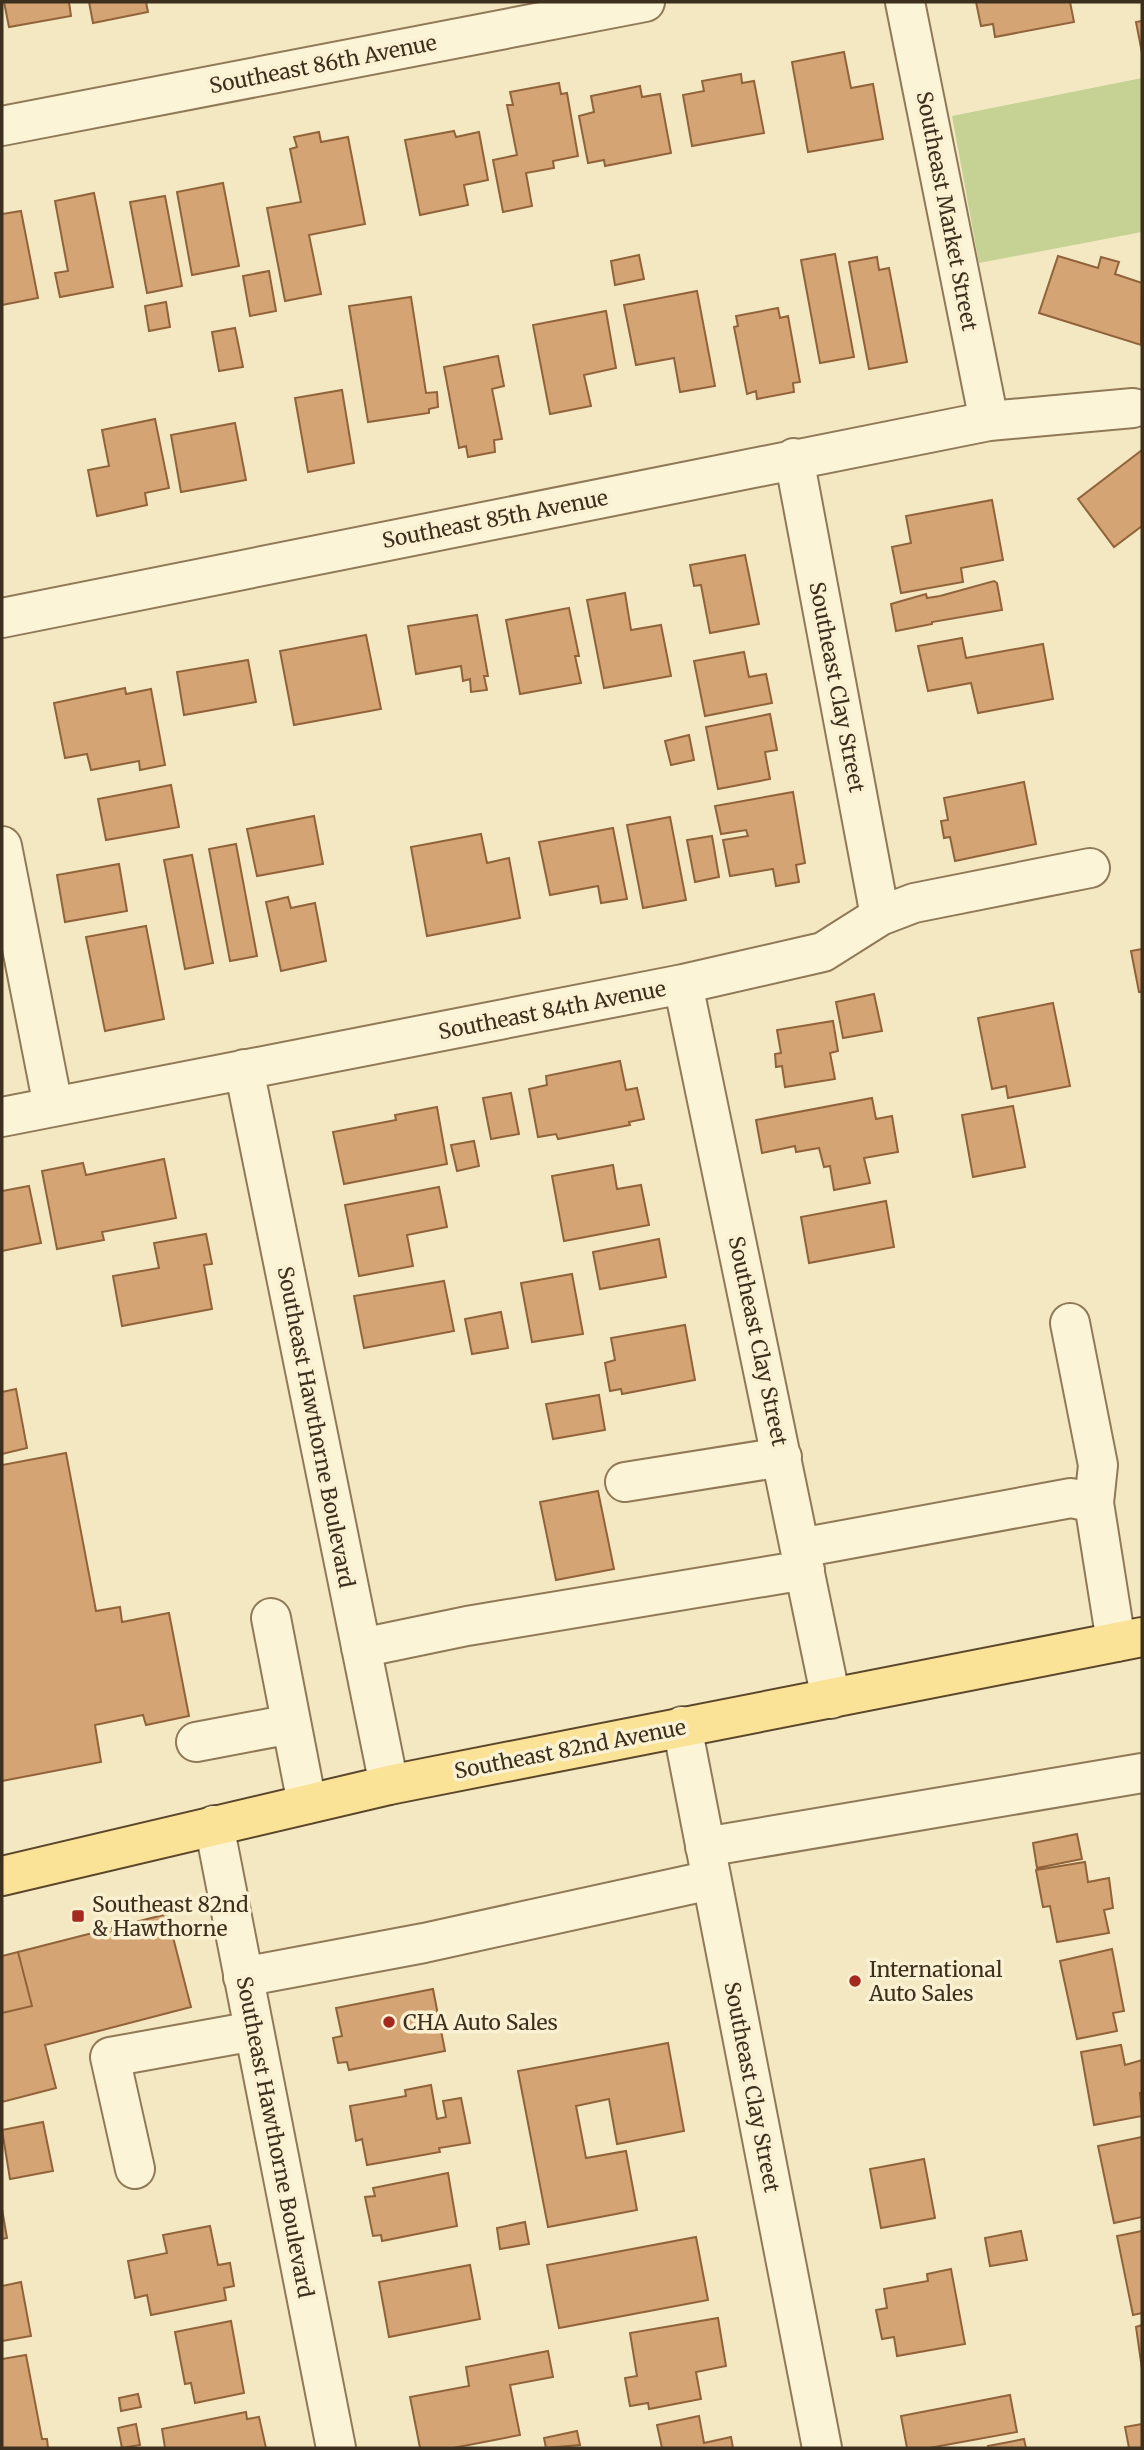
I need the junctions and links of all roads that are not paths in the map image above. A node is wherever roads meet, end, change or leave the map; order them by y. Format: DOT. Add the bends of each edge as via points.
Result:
graph roads {
  1 [pos="645,2"];
  2 [pos="905,2"];
  3 [pos="2,126"];
  4 [pos="1133,408"];
  5 [pos="989,421"];
  6 [pos="794,458"];
  7 [pos="2,618"];
  8 [pos="2,846"];
  9 [pos="1090,869"];
  10 [pos="880,916"];
  11 [pos="683,984"];
  12 [pos="244,1069"];
  13 [pos="53,1106"];
  14 [pos="2,1117"];
  15 [pos="1070,1323"];
  16 [pos="782,1457"];
  17 [pos="625,1482"];
  18 [pos="1094,1503"];
  19 [pos="802,1559"];
  20 [pos="271,1618"];
  21 [pos="1129,1639"];
  22 [pos="361,1648"];
  23 [pos="831,1699"];
  24 [pos="291,1724"];
  25 [pos="682,1726"];
  26 [pos="196,1742"];
  27 [pos="1142,1773"];
  28 [pos="389,1785"];
  29 [pos="307,1804"];
  30 [pos="214,1825"];
  31 [pos="708,1863"];
  32 [pos="2,1877"];
  33 [pos="243,1977"];
  34 [pos="254,2031"];
  35 [pos="135,2169"];
  36 [pos="336,2448"];
  37 [pos="822,2448"];
  1 -- 3 [label="street, Southeast 86th Avenue"];
  2 -- 5 [label="street, Southeast Market Street"];
  4 -- 5 [label="street, Southeast 85th Avenue"];
  5 -- 6 [label="street, Southeast 85th Avenue"];
  6 -- 7 [label="street, Southeast 85th Avenue"];
  6 -- 10 [label="street, Southeast Clay Street"];
  8 -- 13 [label="street"];
  9 -- 10 [label="street, Southeast 84th Avenue" via="914,902"];
  10 -- 11 [label="street, Southeast 84th Avenue" via="823,952"];
  11 -- 12 [label="street, Southeast 84th Avenue"];
  11 -- 16 [label="street, Southeast Clay Street"];
  12 -- 13 [label="street, Southeast 84th Avenue"];
  12 -- 22 [label="street, Southeast Hawthorne Boulevard"];
  13 -- 14 [label="street, Southeast 84th Avenue"];
  15 -- 18 [label="street" via="1098,1465"];
  16 -- 17 [label="street"];
  16 -- 19 [label="street, Southeast Clay Street"];
  18 -- 19 [label="street" via="1071,1498"];
  18 -- 21 [label="street"];
  19 -- 22 [label="street"];
  19 -- 23 [label="street, Southeast Clay Street"];
  20 -- 24 [label="street"];
  21 -- 23 [label="main road, Southeast 82nd Avenue"];
  22 -- 28 [label="street, Southeast Hawthorne Boulevard"];
  23 -- 25 [label="main road, Southeast 82nd Avenue"];
  24 -- 26 [label="street"];
  24 -- 29 [label="street"];
  25 -- 28 [label="main road, Southeast 82nd Avenue"];
  25 -- 31 [label="street, Southeast Clay Street"];
  27 -- 31 [label="street"];
  28 -- 29 [label="main road, Southeast 82nd Avenue"];
  29 -- 30 [label="main road, Southeast 82nd Avenue"];
  30 -- 32 [label="main road, Southeast 82nd Avenue"];
  30 -- 33 [label="street, Southeast Hawthorne Boulevard"];
  31 -- 33 [label="street" via="424,1943"];
  31 -- 37 [label="street, Southeast Clay Street"];
  33 -- 34 [label="street, Southeast Hawthorne Boulevard"];
  34 -- 35 [label="street" via="110,2057"];
  34 -- 36 [label="street, Southeast Hawthorne Boulevard"];
}
